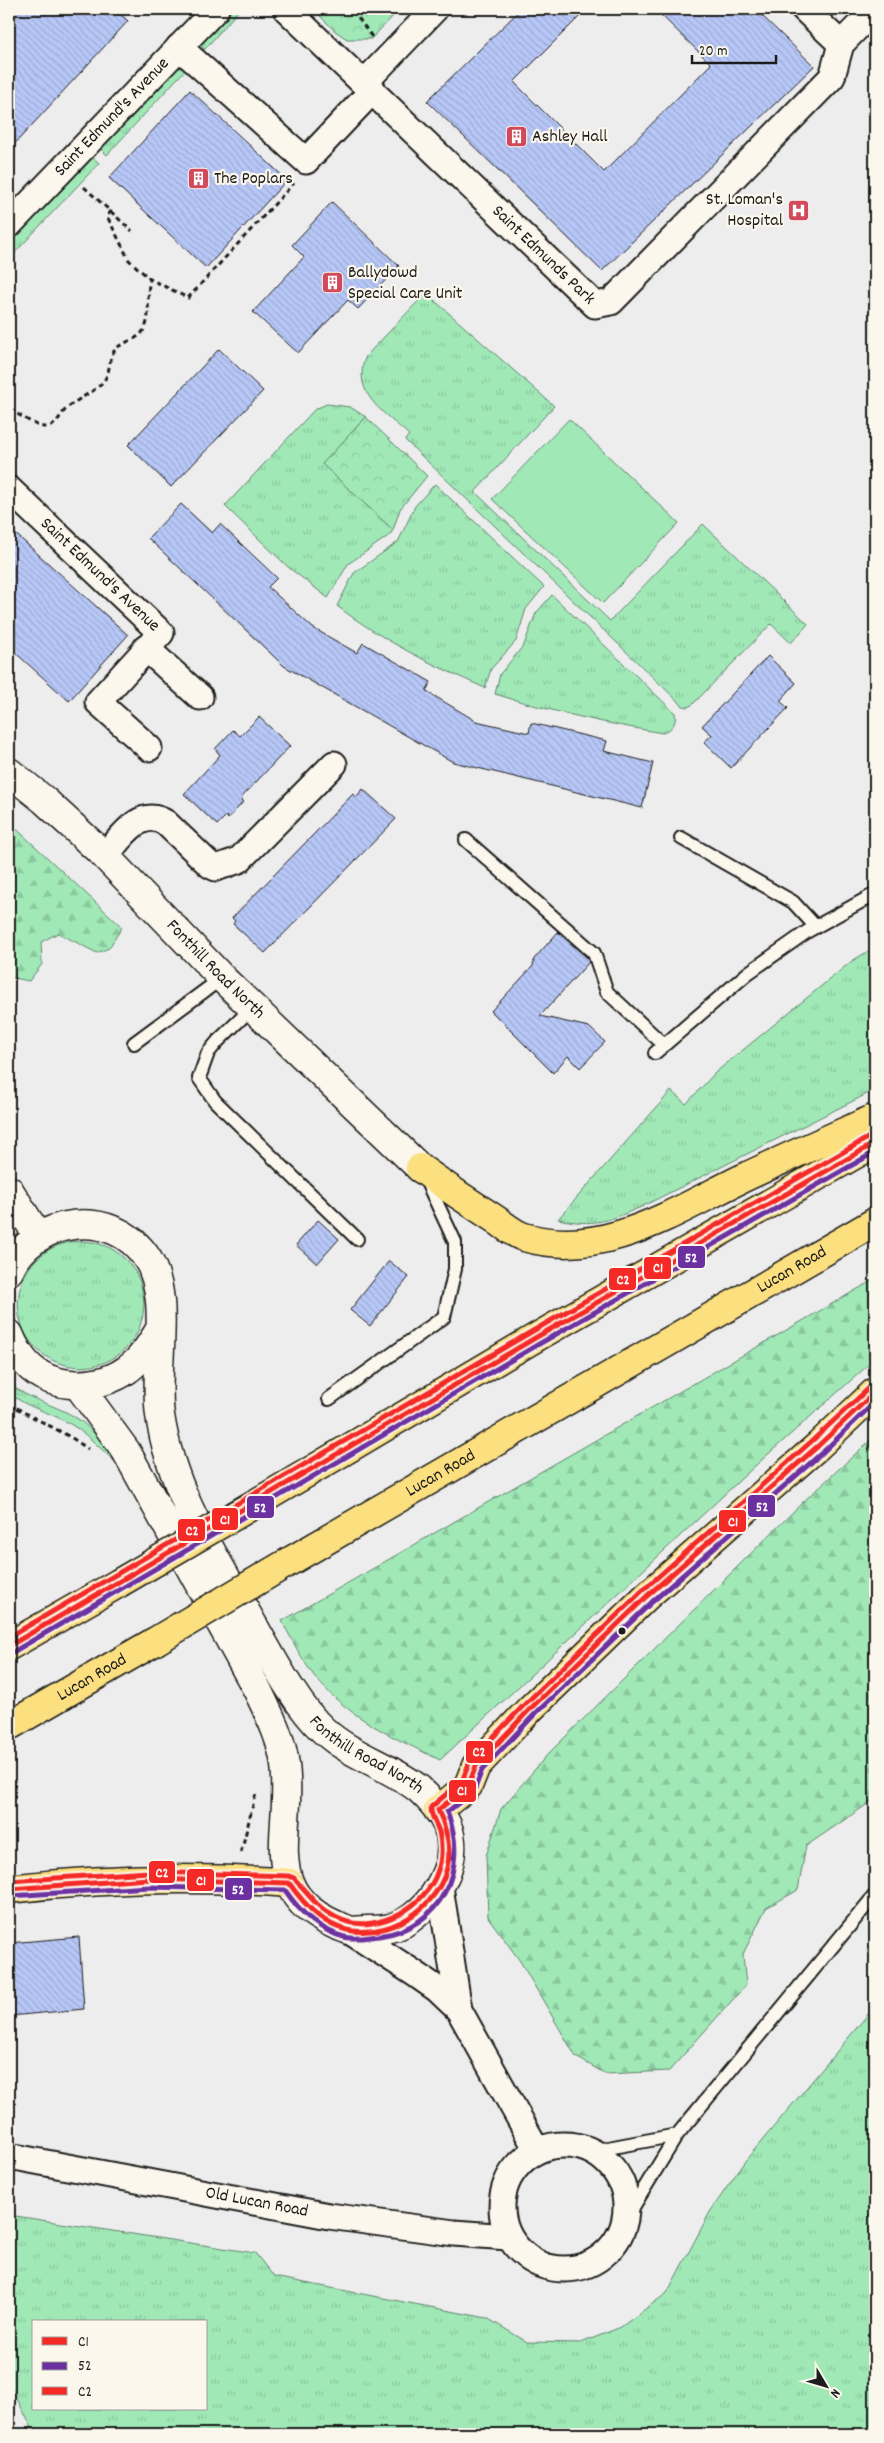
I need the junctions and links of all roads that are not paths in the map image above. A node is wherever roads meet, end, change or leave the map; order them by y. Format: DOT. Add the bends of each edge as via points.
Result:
graph roads {
  1 [pos="216,9"];
  2 [pos="286,9"];
  3 [pos="435,9"];
  4 [pos="804,9"];
  5 [pos="875,9"];
  6 [pos="841,44"];
  7 [pos="180,47"];
  8 [pos="369,86"];
  9 [pos="9,226"];
  10 [pos="9,490"];
  11 [pos="146,648"];
  12 [pos="200,697"];
  13 [pos="149,748"];
  14 [pos="334,764"];
  15 [pos="9,772"];
  16 [pos="9,797"];
  17 [pos="73,827"];
  18 [pos="681,838"];
  19 [pos="466,840"];
  20 [pos="105,856"];
  21 [pos="875,894"];
  22 [pos="816,927"];
  23 [pos="222,978"];
  24 [pos="253,1007"];
  25 [pos="134,1043"];
  26 [pos="875,1118"];
  27 [pos="875,1143"];
  28 [pos="420,1168"];
  29 [pos="9,1190"];
  30 [pos="875,1222"];
  31 [pos="38,1236"];
  32 [pos="357,1239"];
  33 [pos="9,1271"];
  34 [pos="159,1331"];
  35 [pos="9,1334"];
  36 [pos="78,1385"];
  37 [pos="875,1392"];
  38 [pos="329,1399"];
  39 [pos="9,1646"];
  40 [pos="9,1726"];
  41 [pos="438,1810"];
  42 [pos="289,1883"];
  43 [pos="440,1887"];
  44 [pos="9,1889"];
  45 [pos="875,1895"];
  46 [pos="348,1930"];
  47 [pos="459,2010"];
  48 [pos="677,2135"];
  49 [pos="537,2150"];
  50 [pos="592,2151"];
  51 [pos="9,2156"];
  52 [pos="625,2220"];
  53 [pos="508,2237"];
  1 -- 7 [label="street, Saint Edmund's Avenue"];
  2 -- 8 [label="street, Saint Edmunds Park"];
  3 -- 8 [label="street"];
  4 -- 6 [label="street"];
  5 -- 6 [label="street"];
  6 -- 8 [label="street, Saint Edmunds Park" via="832,76 611,302 595,305"];
  7 -- 8 [label="street" via="306,161"];
  7 -- 9 [label="street, Saint Edmund's Avenue"];
  10 -- 11 [label="street, Saint Edmund's Avenue" via="160,633"];
  11 -- 12 [label="street"];
  11 -- 13 [label="street, Saint Edmund's Avenue" via="98,702"];
  14 -- 20 [label="street" via="239,860 216,868 166,824 149,816 136,823"];
  15 -- 17 [label="main road, Fonthill Road North"];
  16 -- 17 [label="main road"];
  17 -- 20 [label="main road, Fonthill Road North"];
  18 -- 22 [label="lane" via="793,902"];
  19 -- 22 [label="lane" via="594,952 607,992 659,1049 748,973"];
  20 -- 23 [label="main road, Fonthill Road North"];
  21 -- 22 [label="lane"];
  23 -- 24 [label="main road, Fonthill Road North"];
  23 -- 25 [label="lane"];
  24 -- 28 [label="main road, Fonthill Road North"];
  24 -- 32 [label="lane" via="208,1053 199,1078 215,1102"];
  26 -- 28 [label="highway" via="655,1222 589,1243 548,1242 522,1236"];
  27 -- 39 [label="highway, bridge"];
  28 -- 38 [label="lane" via="456,1242 455,1269 444,1317"];
  29 -- 31 [label="main road"];
  30 -- 40 [label="highway, Lucan Road, bridge"];
  31 -- 33 [label="main road, Fonthill Road North" via="24,1248"];
  31 -- 34 [label="main road, Fonthill Road North" via="54,1228 87,1223 118,1232 133,1242 155,1273 160,1293"];
  34 -- 36 [label="main road" via="144,1355 128,1370 109,1380"];
  34 -- 41 [label="main road, Fonthill Road North" via="160,1414 178,1481 190,1512 265,1646 302,1704 323,1730 409,1781"];
  35 -- 36 [label="main road" via="27,1364 65,1384"];
  36 -- 42 [label="main road, Fonthill Road North" via="126,1451 275,1726 285,1765 286,1819 282,1838 283,1862"];
  37 -- 41 [label="highway" via="633,1609 476,1766 468,1786"];
  41 -- 43 [label="main road, Fonthill Road North" via="447,1825 450,1860"];
  42 -- 44 [label="highway" via="166,1878"];
  42 -- 46 [label="main road, Fonthill Road North" via="301,1901 317,1914"];
  43 -- 46 [label="main road, Fonthill Road North" via="421,1910 400,1924 378,1930"];
  43 -- 47 [label="street"];
  45 -- 48 [label="lane"];
  46 -- 47 [label="street" via="437,1989"];
  47 -- 49 [label="street"];
  48 -- 50 [label="lane"];
  48 -- 52 [label="lane"];
  49 -- 50 [label="street" via="555,2145 574,2145"];
  49 -- 53 [label="street" via="520,2162 508,2178 502,2198 502,2218"];
  50 -- 52 [label="street" via="619,2177 626,2198"];
  51 -- 53 [label="street, Old Lucan Road" via="329,2216"];
  52 -- 53 [label="street" via="617,2240 602,2256 583,2266 562,2270 540,2266 522,2254"];
}
